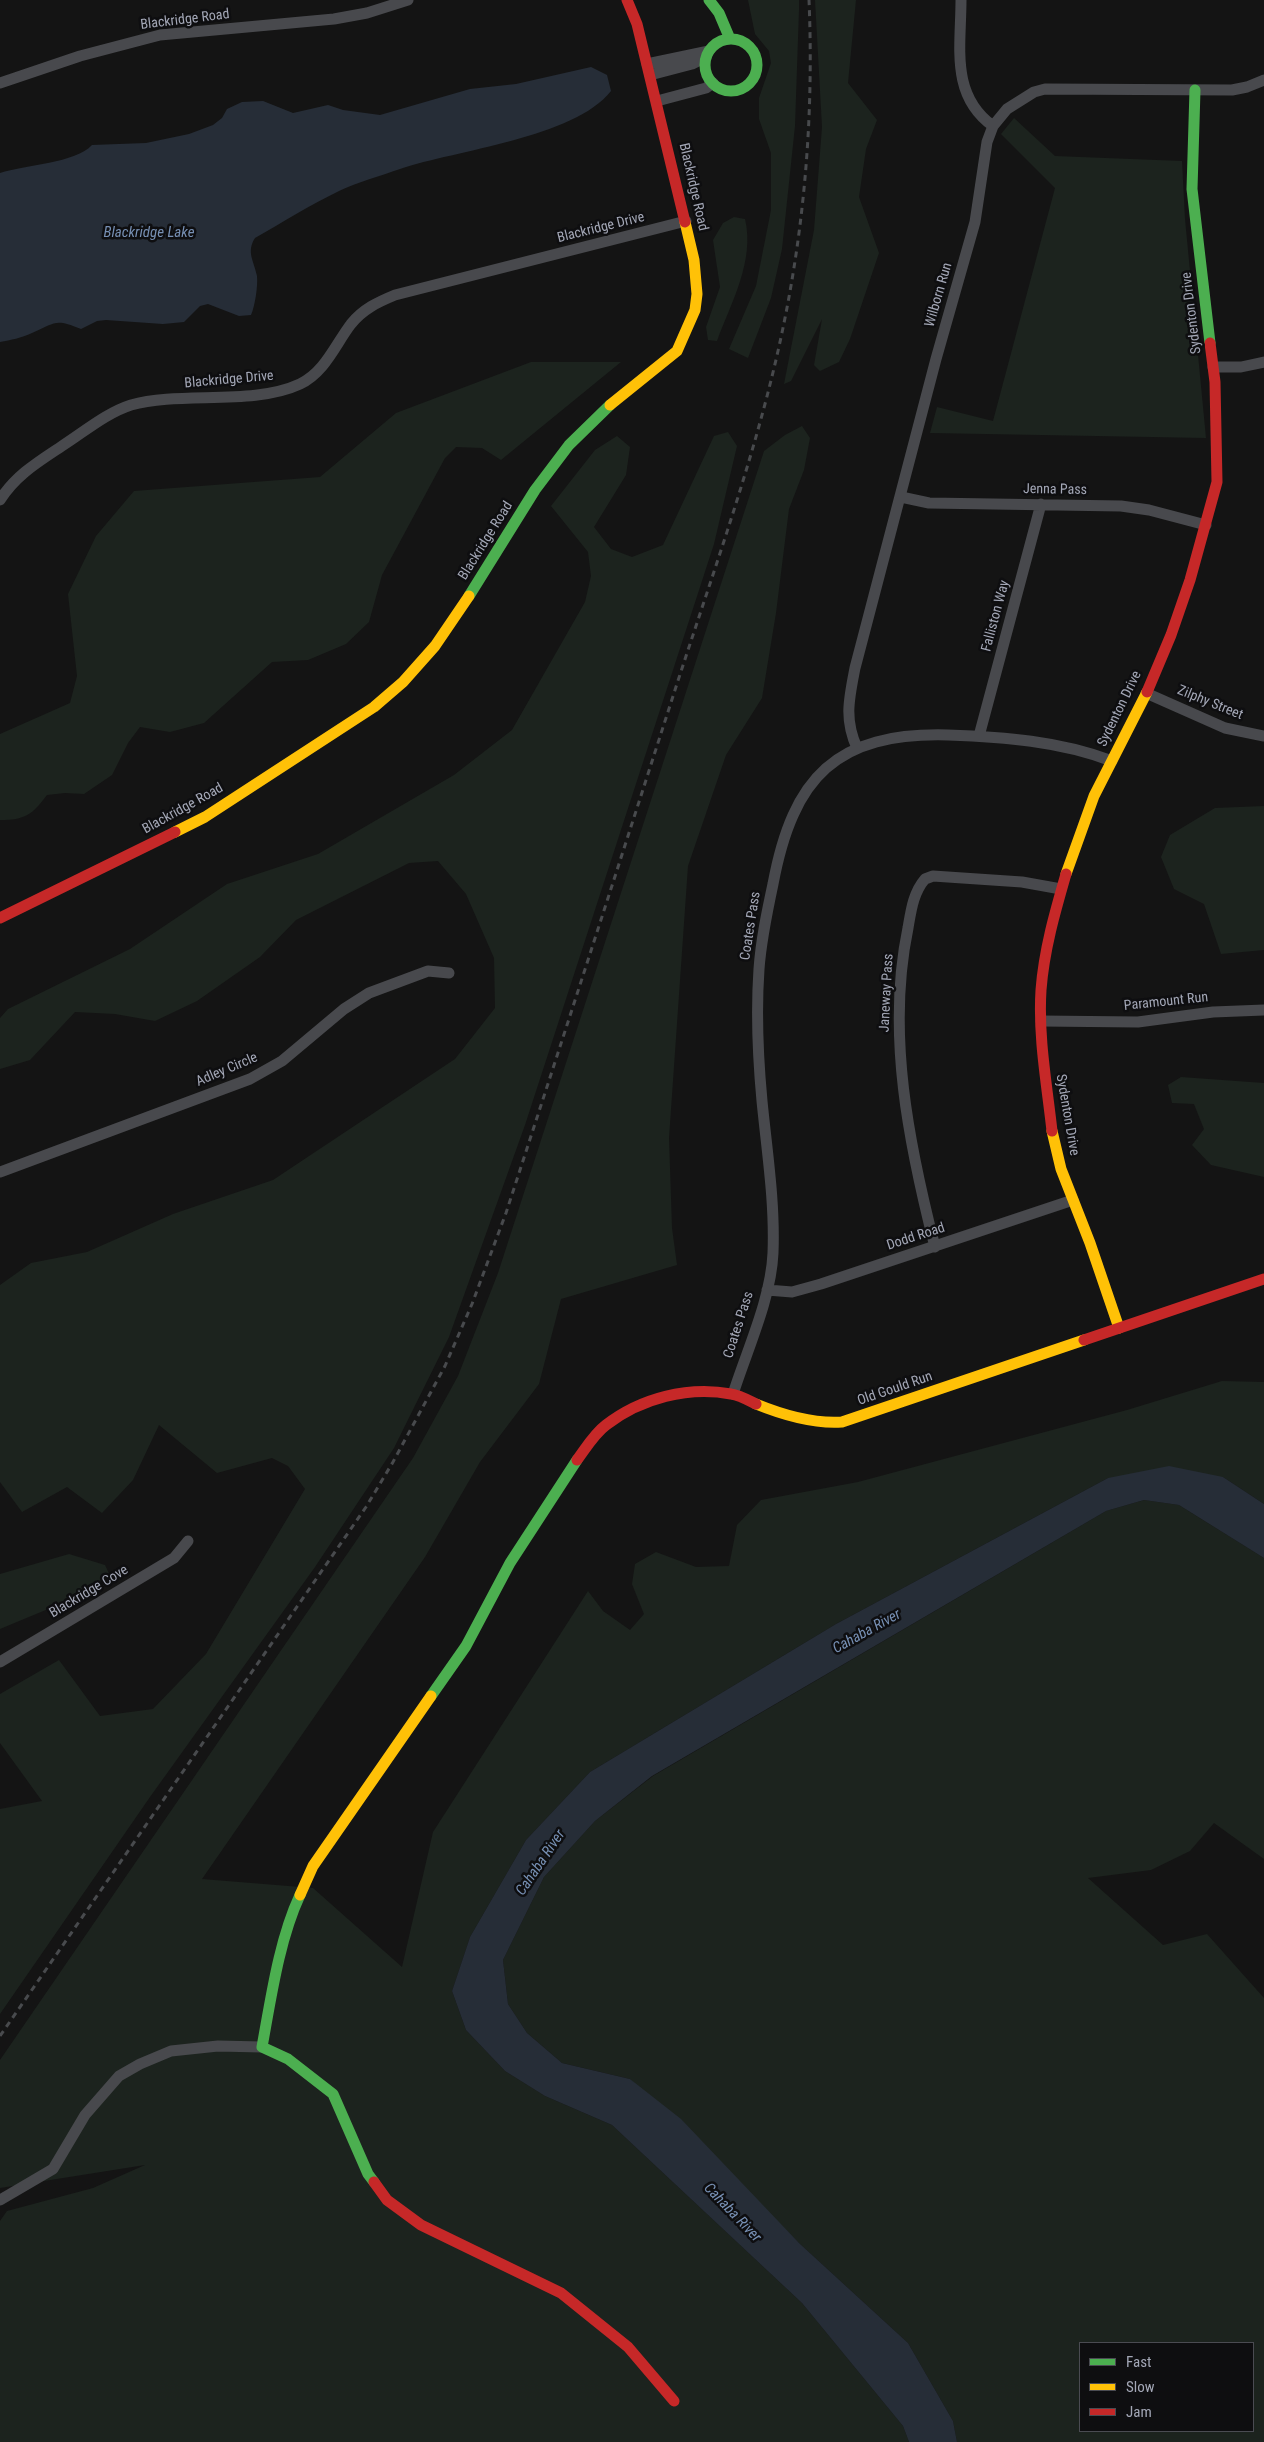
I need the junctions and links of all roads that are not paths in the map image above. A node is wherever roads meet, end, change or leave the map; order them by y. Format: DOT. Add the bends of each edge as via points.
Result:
graph roads {
  1 [pos="408,0"];
  2 [pos="627,0"];
  3 [pos="709,0"];
  4 [pos="961,0"];
  5 [pos="730,39"];
  6 [pos="708,54"];
  7 [pos="649,69"];
  8 [pos="1264,80"];
  9 [pos="712,83"];
  10 [pos="0,84"];
  11 [pos="1195,90"];
  12 [pos="657,101"];
  13 [pos="993,126"];
  14 [pos="686,221"];
  15 [pos="1264,362"];
  16 [pos="1213,367"];
  17 [pos="901,497"];
  18 [pos="0,500"];
  19 [pos="1041,504"];
  20 [pos="1206,526"];
  21 [pos="1146,694"];
  22 [pos="979,736"];
  23 [pos="1264,736"];
  24 [pos="857,748"];
  25 [pos="1112,761"];
  26 [pos="1061,889"];
  27 [pos="0,918"];
  28 [pos="449,973"];
  29 [pos="1264,1010"];
  30 [pos="1041,1021"];
  31 [pos="0,1172"];
  32 [pos="1073,1200"];
  33 [pos="935,1247"];
  34 [pos="1264,1279"];
  35 [pos="767,1290"];
  36 [pos="1119,1328"];
  37 [pos="733,1394"];
  38 [pos="188,1542"];
  39 [pos="0,1662"];
  40 [pos="262,2047"];
  41 [pos="0,2200"];
  42 [pos="674,2401"];
  1 -- 10 [label="street, Blackridge Road" via="334,19 160,35 80,56"];
  2 -- 7 [label="street, Blackridge Road"];
  3 -- 5 [label="street" via="719,13"];
  4 -- 13 [label="street" via="960,74 966,96 980,117"];
  5 -- 6 [label="street" via="718,42"];
  5 -- 9 [label="street" via="743,42 752,51 756,63 754,75 747,85 736,90 721,89"];
  6 -- 7 [label="street" via="692,64"];
  6 -- 9 [label="street" via="706,71"];
  7 -- 12 [label="street, Blackridge Road"];
  8 -- 11 [label="street, Wilborn Run" via="1232,90"];
  9 -- 12 [label="street" via="706,88"];
  11 -- 13 [label="street, Wilborn Run" via="1045,89 1018,100"];
  11 -- 16 [label="street, Sydenton Drive" via="1192,188"];
  12 -- 14 [label="street, Blackridge Road"];
  13 -- 17 [label="street, Wilborn Run" via="983,160 975,222"];
  14 -- 18 [label="street, Blackridge Drive" via="395,295 363,311 319,369 299,384 266,393 130,406 108,416 32,466 17,477"];
  14 -- 27 [label="street, Blackridge Road" via="697,294 690,324 677,351 614,401 568,445 535,490 435,646 403,682 374,706 205,817"];
  15 -- 16 [label="street" via="1241,367"];
  16 -- 20 [label="street, Sydenton Drive" via="1217,482"];
  17 -- 19 [label="street, Jenna Pass" via="929,503"];
  17 -- 24 [label="street, Wilborn Run" via="851,692 847,717"];
  19 -- 20 [label="street, Jenna Pass" via="1121,506 1149,510"];
  19 -- 22 [label="street, Falliston Way"];
  20 -- 21 [label="street, Sydenton Drive" via="1174,626"];
  21 -- 23 [label="street, Zilphy Street" via="1226,728"];
  21 -- 25 [label="street, Sydenton Drive"];
  22 -- 24 [label="street, Coates Pass" via="899,736"];
  22 -- 25 [label="street, Coates Pass" via="1075,748"];
  24 -- 35 [label="street, Coates Pass" via="822,772 805,791 793,814 777,862 762,939 759,1053 773,1212 773,1255"];
  25 -- 26 [label="street, Sydenton Drive" via="1084,821"];
  26 -- 30 [label="street, Sydenton Drive" via="1044,962"];
  26 -- 33 [label="street, Janeway Pass" via="1022,882 932,876 925,879 914,897 900,975 900,1044 912,1148"];
  28 -- 31 [label="street, Adley Circle" via="428,971 369,993 344,1009 282,1061 250,1079"];
  29 -- 30 [label="street, Paramount Run" via="1213,1012 1138,1022"];
  30 -- 32 [label="street, Sydenton Drive" via="1053,1138"];
  32 -- 33 [label="street, Dodd Road"];
  32 -- 36 [label="street, Sydenton Drive"];
  33 -- 35 [label="street, Dodd Road" via="792,1292"];
  34 -- 36 [label="street, Old Gould Run"];
  35 -- 37 [label="street, Coates Pass"];
  36 -- 37 [label="street, Old Gould Run" via="842,1422 799,1418"];
  37 -- 40 [label="street, Old Gould Run" via="684,1392 637,1405 606,1425 591,1440 510,1563 466,1646 313,1866 292,1912"];
  38 -- 39 [label="street, Blackridge Cove" via="174,1558"];
  40 -- 41 [label="street" via="171,2050 140,2064 120,2076 85,2114 53,2169"];
  40 -- 42 [label="street" via="288,2059 334,2094 368,2174 388,2200 420,2225 561,2293 628,2347"];
}
